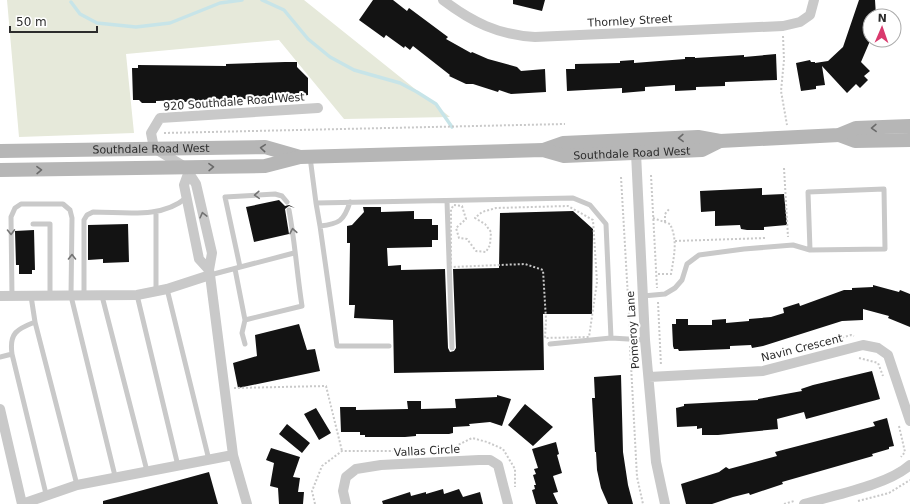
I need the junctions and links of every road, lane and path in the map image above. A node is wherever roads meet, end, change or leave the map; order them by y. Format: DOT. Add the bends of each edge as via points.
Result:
graph roads {
  1 [pos="442,0"];
  2 [pos="814,0"];
  3 [pos="783,26"];
  4 [pos="318,108"];
  5 [pos="565,124"];
  6 [pos="910,126"];
  7 [pos="787,128"];
  8 [pos="151,133"];
  9 [pos="839,136"];
  10 [pos="910,140"];
  11 [pos="720,141"];
  12 [pos="154,148"];
  13 [pos="543,150"];
  14 [pos="0,151"];
  15 [pos="636,153"];
  16 [pos="305,157"];
  17 [pos="784,168"];
  18 [pos="0,170"];
  19 [pos="187,171"];
  20 [pos="651,175"];
  21 [pos="186,198"];
  22 [pos="447,201"];
  23 [pos="287,202"];
  24 [pos="316,202"];
  25 [pos="350,202"];
  26 [pos="670,208"];
  27 [pos="451,209"];
  28 [pos="289,210"];
  29 [pos="156,212"];
  30 [pos="653,218"];
  31 [pos="665,222"];
  32 [pos="34,224"];
  33 [pos="320,226"];
  34 [pos="782,237"];
  35 [pos="766,238"];
  36 [pos="675,241"];
  37 [pos="810,250"];
  38 [pos="294,253"];
  39 [pos="237,268"];
  40 [pos="210,273"];
  41 [pos="656,274"];
  42 [pos="168,289"];
  43 [pos="156,292"];
  44 [pos="137,295"];
  45 [pos="658,295"];
  46 [pos="0,296"];
  47 [pos="12,296"];
  48 [pos="31,296"];
  49 [pos="50,296"];
  50 [pos="71,296"];
  51 [pos="84,296"];
  52 [pos="102,296"];
  53 [pos="643,296"];
  54 [pos="246,320"];
  55 [pos="35,322"];
  56 [pos="611,338"];
  57 [pos="645,340"];
  58 [pos="245,344"];
  59 [pos="550,344"];
  60 [pos="389,346"];
  61 [pos="452,348"];
  62 [pos="12,354"];
  63 [pos="0,357"];
  64 [pos="858,358"];
  65 [pos="648,377"];
  66 [pos="661,377"];
  67 [pos="883,378"];
  68 [pos="232,388"];
  69 [pos="0,411"];
  70 [pos="910,421"];
  71 [pos="899,422"];
  72 [pos="342,451"];
  73 [pos="233,455"];
  74 [pos="900,458"];
  75 [pos="209,460"];
  76 [pos="910,465"];
  77 [pos="178,466"];
  78 [pos="147,471"];
  79 [pos="115,476"];
  80 [pos="77,485"];
  81 [pos="46,494"];
  82 [pos="801,502"];
  83 [pos="247,504"];
  84 [pos="346,504"];
  85 [pos="508,504"];
  86 [pos="665,504"];
  87 [pos="784,504"];
  1 -- 3 [label="street, Thornley Street" via="501,33 535,38"];
  2 -- 3 [label="street, Thornley Street" via="810,16 800,22"];
  3 -- 7 [label="path" via="784,60 781,91"];
  4 -- 8 [label="street, 920 Southdale Road West" via="160,118"];
  5 -- 8 [label="path"];
  6 -- 9 [label="main road, Southdale Road West, one-way" via="856,128"];
  8 -- 12 [label="street"];
  9 -- 10 [label="main road, Southdale Road West" via="855,141"];
  9 -- 11 [label="main road, Southdale Road West"];
  11 -- 13 [label="main road, Southdale Road West, one-way" via="698,137 563,143"];
  11 -- 15 [label="main road, Southdale Road West" via="702,150"];
  12 -- 14 [label="main road, Southdale Road West"];
  16 -- 12 [label="main road, Southdale Road West, one-way" via="265,147"];
  12 -- 19 [label="street"];
  13 -- 15 [label="main road, Southdale Road West" via="564,156"];
  13 -- 16 [label="main road, Southdale Road West"];
  15 -- 53 [label="street, Pomeroy Lane"];
  19 -- 16 [label="main road, Southdale Road West, one-way" via="265,166"];
  16 -- 24 [label="lane"];
  17 -- 34 [label="path" via="789,237"];
  18 -- 19 [label="main road, Southdale Road West, one-way"];
  19 -- 21 [label="street" via="184,185"];
  40 -- 19 [label="street, one-way" via="212,253 196,184"];
  20 -- 30 [label="path"];
  21 -- 29 [label="lane" via="178,205"];
  21 -- 40 [label="street" via="199,259"];
  22 -- 25 [label="lane"];
  22 -- 56 [label="lane" via="573,198 590,205 606,224"];
  22 -- 61 [label="lane"];
  23 -- 39 [label="lane, one-way" via="282,196 275,194 225,197"];
  24 -- 25 [label="lane"];
  24 -- 33 [label="lane"];
  25 -- 33 [label="lane" via="343,219"];
  26 -- 31 [label="path" via="665,214"];
  27 -- 27 [label="path" via="451,267 525,264 543,270 545,338 590,337 598,282 593,220 568,206 496,208 482,212 475,218 485,224 491,232 490,245 486,252 476,251 467,239 459,238 456,228 466,219 462,206 454,205"];
  38 -- 28 [label="lane, one-way"];
  29 -- 43 [label="lane"];
  29 -- 51 [label="lane" via="94,212 87,215 84,220"];
  30 -- 31 [label="path"];
  30 -- 41 [label="path"];
  31 -- 36 [label="path" via="670,224"];
  32 -- 49 [label="lane" via="50,224"];
  33 -- 60 [label="lane" via="337,346"];
  35 -- 36 [label="path"];
  36 -- 41 [label="path" via="671,274"];
  37 -- 37 [label="lane" via="886,249 884,189 808,192"];
  37 -- 45 [label="lane" via="793,245 699,255 687,264 682,280 675,288"];
  38 -- 39 [label="lane"];
  38 -- 54 [label="lane" via="302,306"];
  39 -- 40 [label="lane"];
  39 -- 54 [label="lane"];
  40 -- 42 [label="street"];
  40 -- 73 [label="street"];
  41 -- 45 [label="path"];
  42 -- 43 [label="street"];
  42 -- 75 [label="lane"];
  43 -- 44 [label="street"];
  44 -- 52 [label="street"];
  44 -- 77 [label="lane"];
  45 -- 53 [label="lane"];
  45 -- 66 [label="path"];
  46 -- 47 [label="street"];
  47 -- 48 [label="street"];
  50 -- 47 [label="lane, one-way" via="72,218 70,210 63,204 21,204 15,208 11,217"];
  48 -- 49 [label="street"];
  48 -- 55 [label="lane"];
  49 -- 50 [label="street"];
  50 -- 51 [label="street"];
  50 -- 79 [label="lane"];
  51 -- 52 [label="street"];
  52 -- 78 [label="lane"];
  53 -- 57 [label="street, Pomeroy Lane"];
  54 -- 58 [label="lane" via="242,333"];
  55 -- 62 [label="lane" via="19,328 14,333 10,344"];
  55 -- 80 [label="lane"];
  56 -- 57 [label="lane"];
  56 -- 59 [label="lane"];
  57 -- 65 [label="street, Pomeroy Lane"];
  62 -- 63 [label="lane"];
  62 -- 81 [label="lane"];
  64 -- 67 [label="path" via="878,363"];
  65 -- 66 [label="street, Navin Crescent"];
  65 -- 86 [label="street, Pomeroy Lane" via="656,462"];
  66 -- 70 [label="street, Navin Crescent" via="763,371 863,345 878,348 888,355"];
  68 -- 72 [label="path" via="326,386"];
  69 -- 81 [label="street" via="22,504"];
  71 -- 74 [label="path" via="905,452"];
  73 -- 75 [label="street"];
  73 -- 83 [label="street"];
  75 -- 77 [label="street"];
  76 -- 82 [label="street" via="902,472 880,481"];
  77 -- 78 [label="street"];
  78 -- 79 [label="street"];
  79 -- 80 [label="street"];
  80 -- 81 [label="street"];
  82 -- 87 [label="path"];
  84 -- 85 [label="street, Vallas Circle" via="343,491 346,477 356,469 479,460 490,460 498,465"];
}
